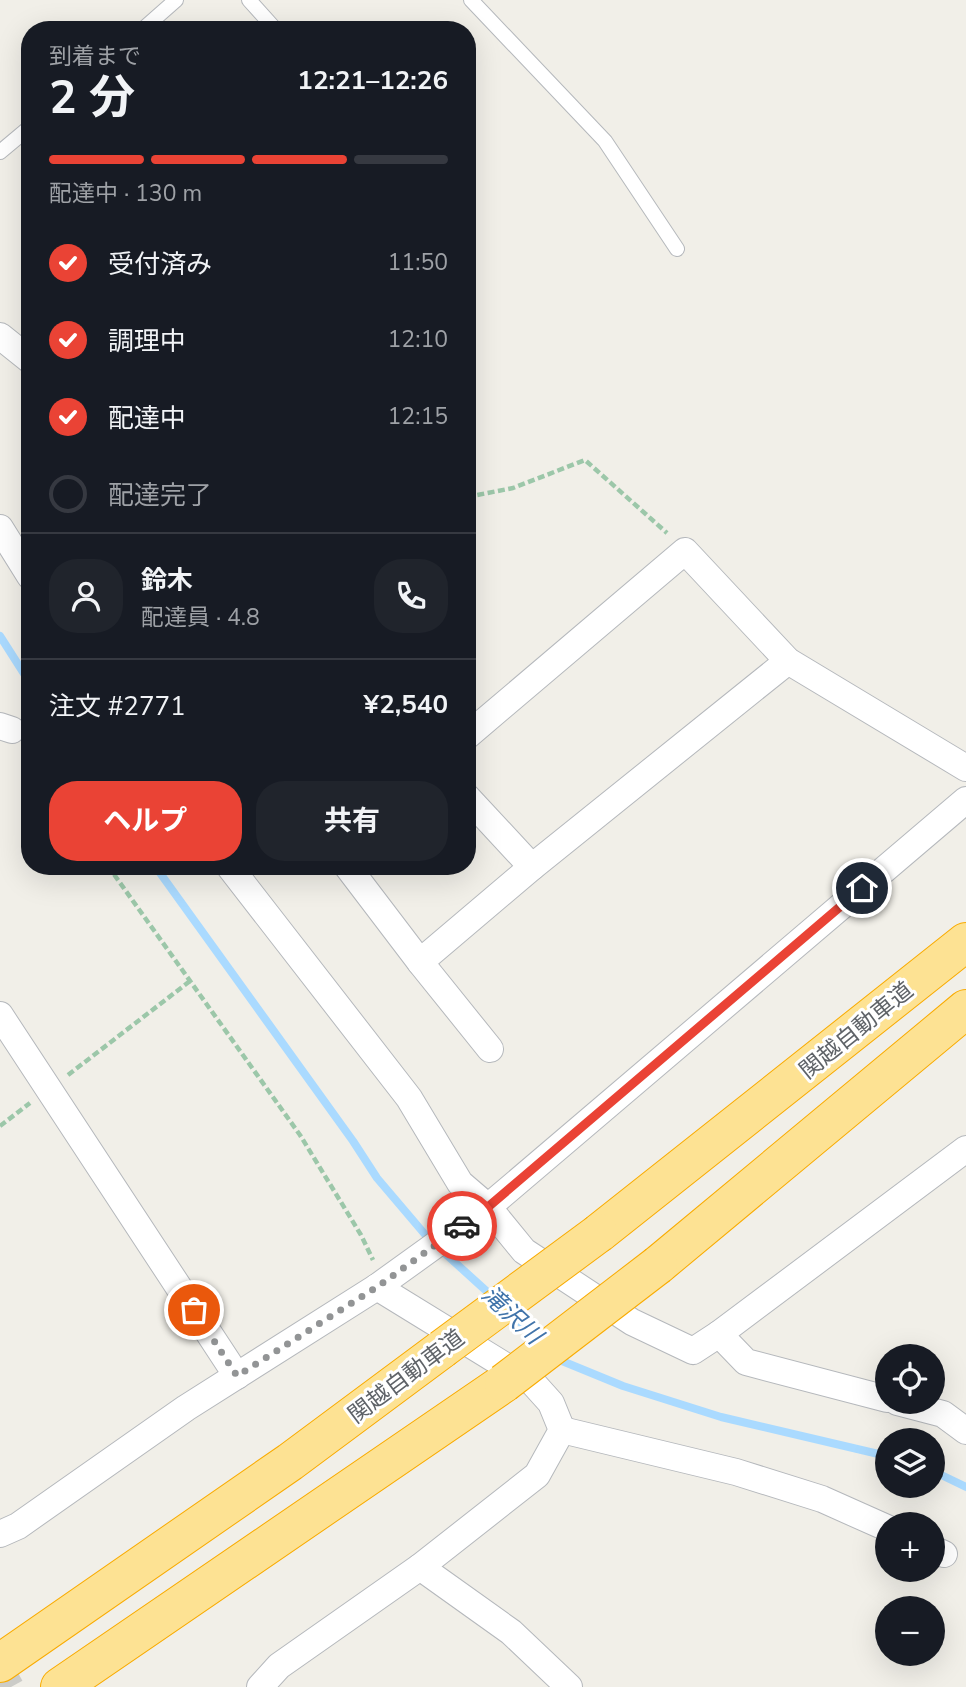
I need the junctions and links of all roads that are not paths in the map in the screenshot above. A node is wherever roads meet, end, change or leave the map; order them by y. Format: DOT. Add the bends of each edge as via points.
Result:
graph roads {
  1 [pos="176,0"];
  2 [pos="249,0"];
  3 [pos="471,0"];
  4 [pos="152,21"];
  5 [pos="268,21"];
  6 [pos="21,134"];
  7 [pos="0,152"];
  8 [pos="677,249"];
  9 [pos="0,336"];
  10 [pos="21,353"];
  11 [pos="0,528"];
  12 [pos="21,562"];
  13 [pos="788,661"];
  14 [pos="476,728"];
  15 [pos="966,768"];
  16 [pos="966,800"];
  17 [pos="476,807"];
  18 [pos="532,867"];
  19 [pos="236,875"];
  20 [pos="354,875"];
  21 [pos="966,942"];
  22 [pos="420,962"];
  23 [pos="966,1009"];
  24 [pos="0,1015"];
  25 [pos="490,1049"];
  26 [pos="966,1149"];
  27 [pos="488,1207"];
  28 [pos="377,1287"];
  29 [pos="719,1334"];
  30 [pos="237,1376"];
  31 [pos="875,1396"];
  32 [pos="943,1414"];
  33 [pos="562,1430"];
  34 [pos="966,1431"];
  35 [pos="875,1523"];
  36 [pos="0,1534"];
  37 [pos="420,1567"];
  38 [pos="0,1663"];
  39 [pos="285,1677"];
  40 [pos="60,1687"];
  41 [pos="260,1687"];
  42 [pos="569,1687"];
  1 -- 4 [label="lane"];
  2 -- 5 [label="lane"];
  3 -- 8 [label="lane" via="605,141"];
  6 -- 7 [label="lane"];
  9 -- 10 [label="street"];
  11 -- 12 [label="street"];
  13 -- 14 [label="street" via="685,551"];
  13 -- 15 [label="street"];
  13 -- 18 [label="street"];
  16 -- 27 [label="street"];
  17 -- 18 [label="street"];
  18 -- 22 [label="street"];
  19 -- 27 [label="street" via="409,1098 460,1183"];
  20 -- 22 [label="street"];
  21 -- 38 [label="highway, 関越自動車道, bridge" via="599,1233 290,1462"];
  22 -- 25 [label="street"];
  23 -- 40 [label="highway, bridge" via="659,1265 504,1383"];
  24 -- 30 [label="street"];
  26 -- 29 [label="street"];
  27 -- 28 [label="street"];
  27 -- 29 [label="street" via="524,1251 632,1322 694,1351"];
  28 -- 30 [label="street"];
  28 -- 33 [label="street" via="533,1383 551,1403"];
  29 -- 31 [label="street" via="746,1362"];
  30 -- 36 [label="street"];
  32 -- 34 [label="street"];
  33 -- 35 [label="street" via="736,1472 822,1499"];
  33 -- 37 [label="street" via="537,1475"];
  37 -- 39 [label="street"];
  37 -- 42 [label="street" via="511,1632"];
  39 -- 41 [label="street"];
}
